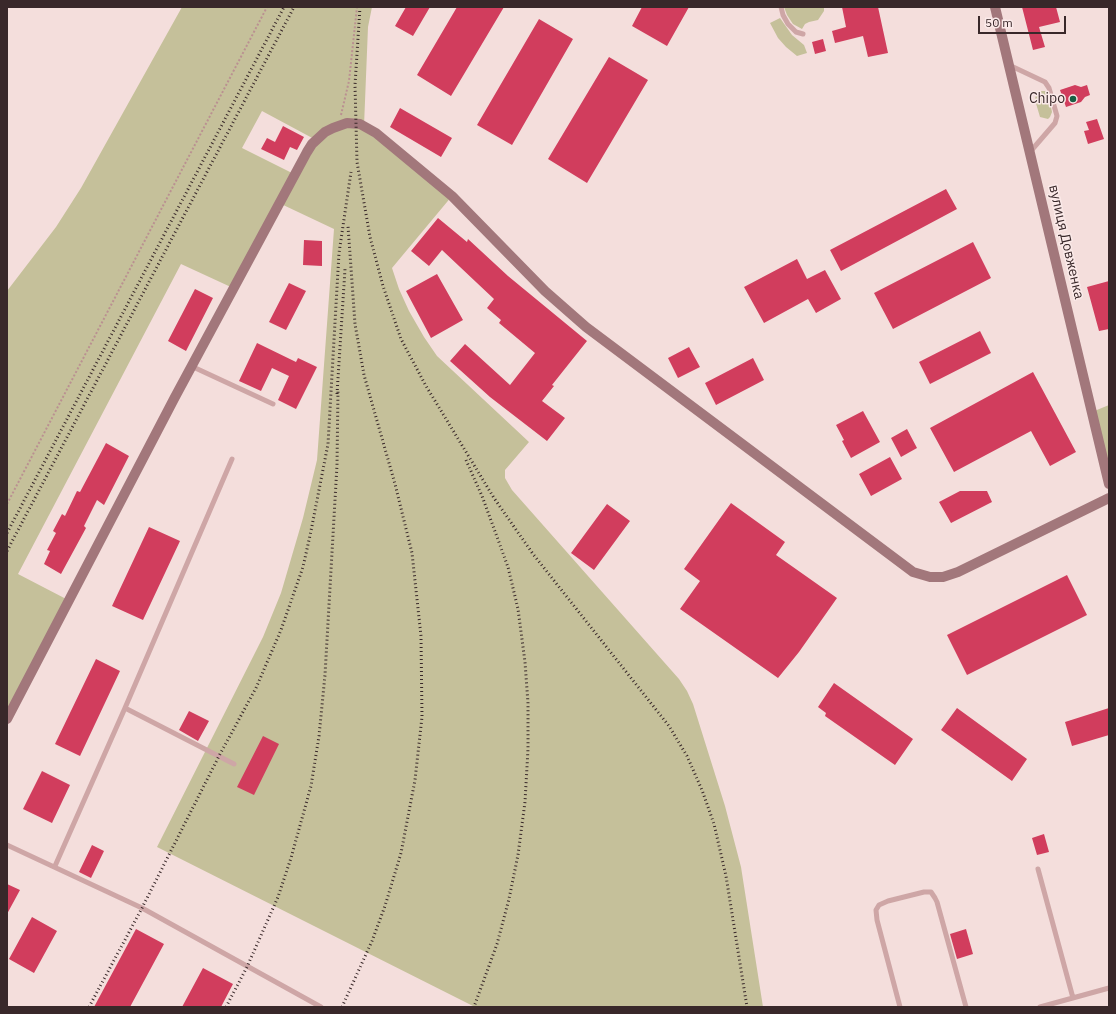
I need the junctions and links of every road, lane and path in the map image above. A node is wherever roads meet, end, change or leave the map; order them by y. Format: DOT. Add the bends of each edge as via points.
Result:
graph roads {
  1 [pos="267,7"];
  2 [pos="357,7"];
  3 [pos="781,7"];
  4 [pos="995,7"];
  5 [pos="803,34"];
  6 [pos="1009,64"];
  7 [pos="338,126"];
  8 [pos="1030,152"];
  9 [pos="191,366"];
  10 [pos="273,404"];
  11 [pos="232,459"];
  12 [pos="1109,484"];
  13 [pos="1109,498"];
  14 [pos="7,504"];
  15 [pos="125,708"];
  16 [pos="7,719"];
  17 [pos="234,764"];
  18 [pos="7,845"];
  19 [pos="55,866"];
  20 [pos="1038,869"];
  21 [pos="1109,988"];
  22 [pos="1074,998"];
  23 [pos="321,1007"];
  24 [pos="900,1007"];
  25 [pos="966,1007"];
  26 [pos="1040,1007"];
  1 -- 14 [label="path"];
  2 -- 7 [label="path" via="349,81"];
  3 -- 5 [label="lane" via="788,24 796,32"];
  4 -- 6 [label="street, вулиця Довженка"];
  6 -- 8 [label="street, вулиця Довженка"];
  6 -- 8 [label="lane" via="1045,82 1057,116 1055,123"];
  7 -- 9 [label="street" via="320,136 306,152"];
  7 -- 13 [label="street" via="360,124 381,136 452,196 545,291 586,327 913,572 930,577 951,574"];
  8 -- 12 [label="street, вулиця Довженка"];
  9 -- 10 [label="lane"];
  9 -- 16 [label="street"];
  11 -- 15 [label="lane"];
  15 -- 17 [label="lane"];
  15 -- 19 [label="lane"];
  18 -- 19 [label="lane"];
  19 -- 23 [label="lane" via="142,908"];
  20 -- 22 [label="lane"];
  21 -- 22 [label="lane"];
  22 -- 26 [label="lane"];
  24 -- 25 [label="lane" via="876,910 882,903 924,892 931,892 937,902"];
}
